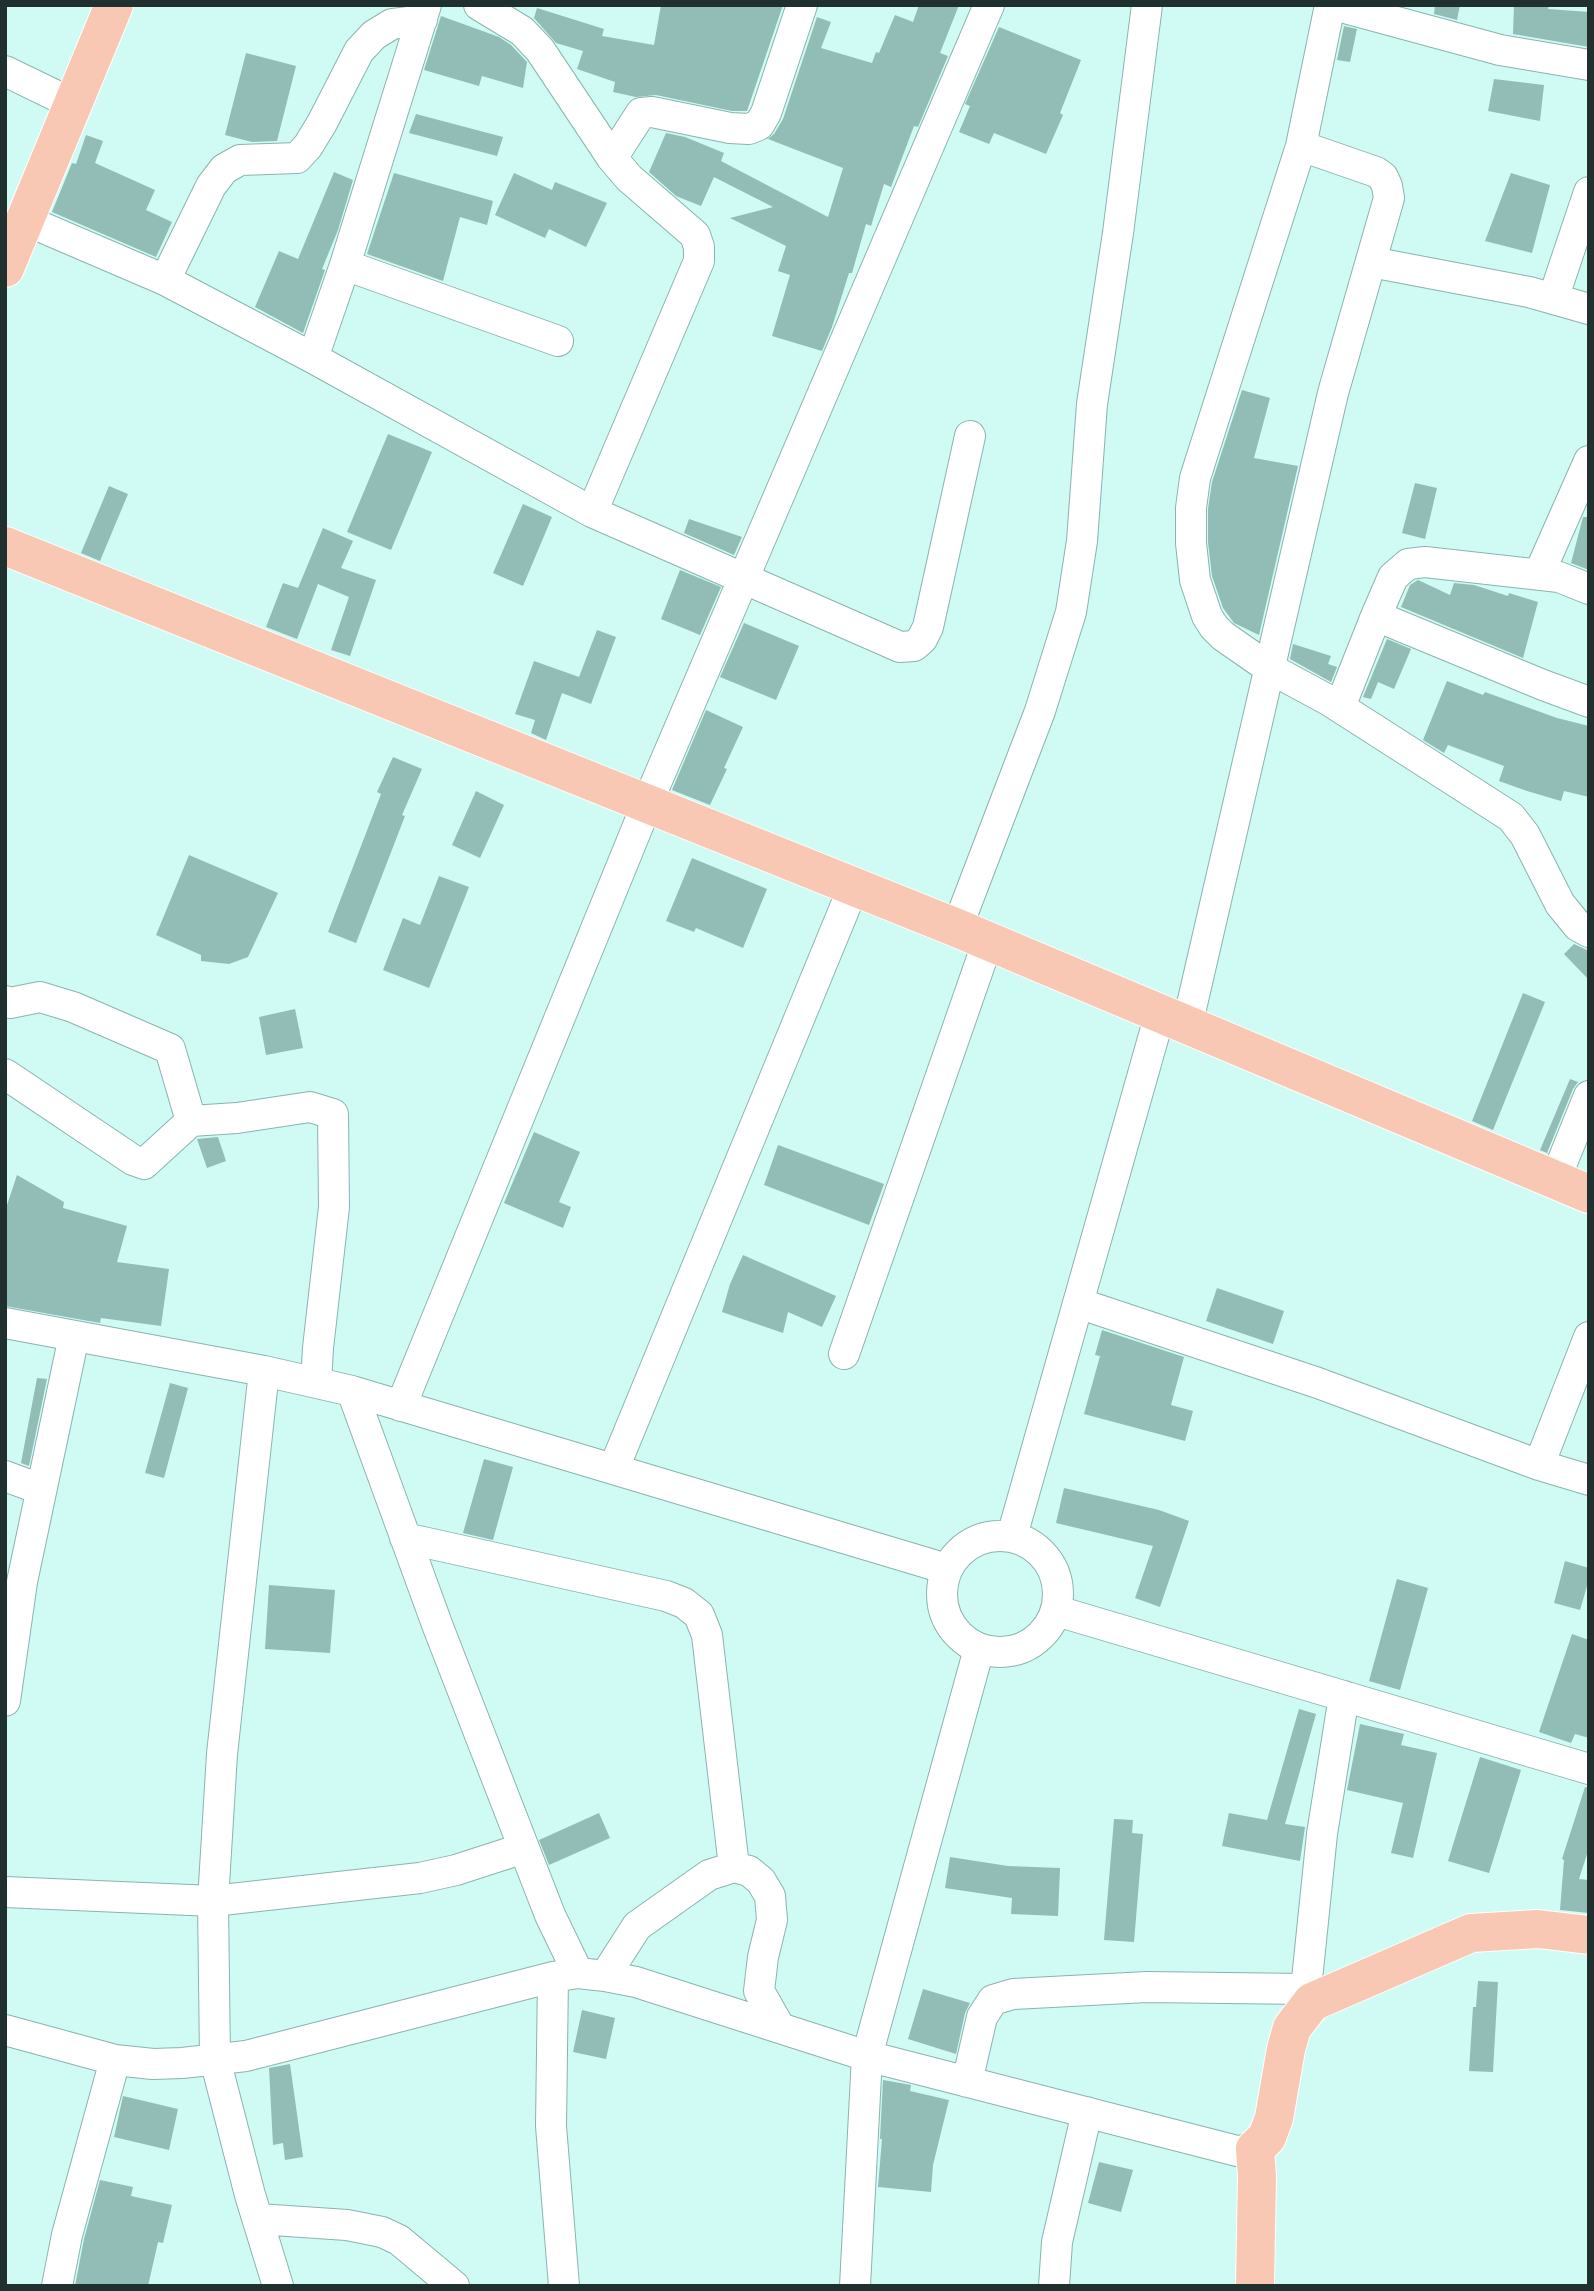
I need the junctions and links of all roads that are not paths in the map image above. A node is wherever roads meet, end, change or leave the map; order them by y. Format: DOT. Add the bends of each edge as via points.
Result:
graph roads {
  1 [pos="114,5"];
  2 [pos="479,5"];
  3 [pos="802,5"];
  4 [pos="989,5"];
  5 [pos="1147,5"];
  6 [pos="1339,6"];
  7 [pos="424,13"];
  8 [pos="1589,65"];
  9 [pos="5,71"];
  10 [pos="73,104"];
  11 [pos="1301,146"];
  12 [pos="612,158"];
  13 [pos="1589,192"];
  14 [pos="25,220"];
  15 [pos="1371,262"];
  16 [pos="345,265"];
  17 [pos="5,268"];
  18 [pos="165,280"];
  19 [pos="1553,299"];
  20 [pos="1589,309"];
  21 [pos="558,341"];
  22 [pos="313,358"];
  23 [pos="970,436"];
  24 [pos="1589,461"];
  25 [pos="592,512"];
  26 [pos="5,545"];
  27 [pos="1539,574"];
  28 [pos="743,580"];
  29 [pos="1589,589"];
  30 [pos="1376,616"];
  31 [pos="1269,668"];
  32 [pos="1589,702"];
  33 [pos="1340,707"];
  34 [pos="647,804"];
  35 [pos="853,888"];
  36 [pos="1589,932"];
  37 [pos="972,935"];
  38 [pos="5,1000"];
  39 [pos="1174,1020"];
  40 [pos="5,1074"];
  41 [pos="1589,1096"];
  42 [pos="191,1121"];
  43 [pos="1572,1187"];
  44 [pos="1078,1303"];
  45 [pos="5,1323"];
  46 [pos="74,1336"];
  47 [pos="1589,1337"];
  48 [pos="844,1354"];
  49 [pos="264,1371"];
  50 [pos="316,1382"];
  51 [pos="352,1391"];
  52 [pos="401,1406"];
  53 [pos="1539,1465"];
  54 [pos="614,1468"];
  55 [pos="5,1476"];
  56 [pos="1589,1480"];
  57 [pos="40,1489"];
  58 [pos="1012,1536"];
  59 [pos="405,1538"];
  60 [pos="947,1569"];
  61 [pos="1057,1611"];
  62 [pos="979,1649"];
  63 [pos="1344,1696"];
  64 [pos="5,1701"];
  65 [pos="1589,1769"];
  66 [pos="524,1848"];
  67 [pos="734,1867"];
  68 [pos="5,1892"];
  69 [pos="213,1901"];
  70 [pos="1589,1935"];
  71 [pos="579,1975"];
  72 [pos="1309,1996"];
  73 [pos="780,2028"];
  74 [pos="5,2030"];
  75 [pos="867,2056"];
  76 [pos="115,2060"];
  77 [pos="215,2060"];
  78 [pos="967,2082"];
  79 [pos="1087,2112"];
  80 [pos="1255,2149"];
  81 [pos="258,2219"];
  82 [pos="57,2286"];
  83 [pos="278,2286"];
  84 [pos="454,2286"];
  85 [pos="564,2286"];
  86 [pos="855,2286"];
  87 [pos="1054,2286"];
  88 [pos="1255,2286"];
  1 -- 10 [label="main road"];
  2 -- 12 [label="street" via="522,31 540,50"];
  3 -- 12 [label="street" via="759,125 730,128 652,112 641,114"];
  4 -- 28 [label="street"];
  5 -- 37 [label="street" via="1092,404 1082,541 1071,611"];
  6 -- 8 [label="street" via="1500,50"];
  6 -- 11 [label="street"];
  7 -- 16 [label="street"];
  7 -- 18 [label="street" via="392,24 359,51 322,123 297,159 240,160 224,169 211,186"];
  9 -- 10 [label="street"];
  10 -- 14 [label="main road"];
  11 -- 15 [label="street" via="1383,177 1389,198"];
  11 -- 31 [label="street" via="1206,440 1191,508 1195,580 1207,616 1223,636"];
  12 -- 25 [label="street" via="695,235 699,261"];
  13 -- 19 [label="street"];
  14 -- 17 [label="main road"];
  14 -- 18 [label="street"];
  15 -- 19 [label="street"];
  15 -- 31 [label="street" via="1333,393"];
  16 -- 21 [label="street"];
  16 -- 22 [label="street"];
  18 -- 22 [label="street"];
  19 -- 20 [label="street"];
  22 -- 25 [label="street"];
  23 -- 28 [label="street" via="928,626 914,646 900,647 878,639"];
  24 -- 27 [label="street"];
  25 -- 28 [label="street"];
  26 -- 34 [label="main road"];
  27 -- 29 [label="street"];
  27 -- 30 [label="street" via="1408,564 1394,577"];
  28 -- 34 [label="street"];
  30 -- 32 [label="street"];
  30 -- 33 [label="street"];
  31 -- 33 [label="street"];
  31 -- 39 [label="street"];
  33 -- 36 [label="street" via="1511,817 1560,904"];
  34 -- 35 [label="main road"];
  34 -- 52 [label="street"];
  35 -- 37 [label="main road"];
  35 -- 54 [label="street"];
  37 -- 39 [label="main road"];
  37 -- 48 [label="street"];
  38 -- 42 [label="street" via="40,998 74,1007 170,1049"];
  39 -- 43 [label="main road"];
  39 -- 44 [label="street"];
  40 -- 42 [label="street" via="144,1164"];
  41 -- 43 [label="street"];
  42 -- 50 [label="street" via="310,1107 333,1114 334,1207"];
  44 -- 53 [label="street" via="1318,1383"];
  44 -- 58 [label="street"];
  45 -- 46 [label="street"];
  46 -- 49 [label="street"];
  46 -- 57 [label="street"];
  47 -- 53 [label="street"];
  49 -- 50 [label="street"];
  49 -- 69 [label="street" via="222,1754"];
  50 -- 51 [label="street"];
  51 -- 52 [label="street"];
  51 -- 59 [label="street"];
  52 -- 54 [label="street"];
  53 -- 56 [label="street"];
  54 -- 60 [label="street"];
  55 -- 57 [label="street"];
  57 -- 64 [label="street"];
  58 -- 60 [label="street" via="992,1535 974,1541"];
  58 -- 61 [label="street" via="1030,1542 1045,1555 1055,1572"];
  59 -- 66 [label="street"];
  59 -- 67 [label="street" via="666,1596 684,1602 699,1615 707,1634"];
  60 -- 62 [label="street" via="943,1606 950,1624"];
  61 -- 62 [label="street" via="1034,1642 998,1653"];
  61 -- 63 [label="street"];
  62 -- 75 [label="street"];
  63 -- 65 [label="street"];
  63 -- 72 [label="street" via="1322,1834"];
  66 -- 69 [label="street" via="420,1878"];
  66 -- 71 [label="street"];
  67 -- 71 [label="street" via="709,1875"];
  67 -- 73 [label="street" via="749,1871 770,1896 772,1920 759,1991"];
  68 -- 69 [label="street"];
  69 -- 77 [label="street"];
  70 -- 72 [label="main road" via="1538,1929 1471,1933"];
  71 -- 73 [label="street" via="636,1982"];
  71 -- 77 [label="street"];
  71 -- 85 [label="street" via="551,2126"];
  72 -- 78 [label="street" via="1147,1987 1013,1994 993,2000 982,2017"];
  72 -- 80 [label="main road" via="1292,2028 1275,2118 1268,2137"];
  73 -- 75 [label="street"];
  74 -- 76 [label="street"];
  75 -- 78 [label="street"];
  75 -- 86 [label="street"];
  76 -- 77 [label="street" via="153,2064"];
  76 -- 82 [label="street"];
  77 -- 81 [label="street"];
  78 -- 79 [label="street"];
  79 -- 80 [label="street" via="1237,2151"];
  79 -- 87 [label="street" via="1057,2242"];
  80 -- 88 [label="main road"];
  81 -- 83 [label="street"];
  81 -- 84 [label="street" via="382,2232 400,2240"];
}
